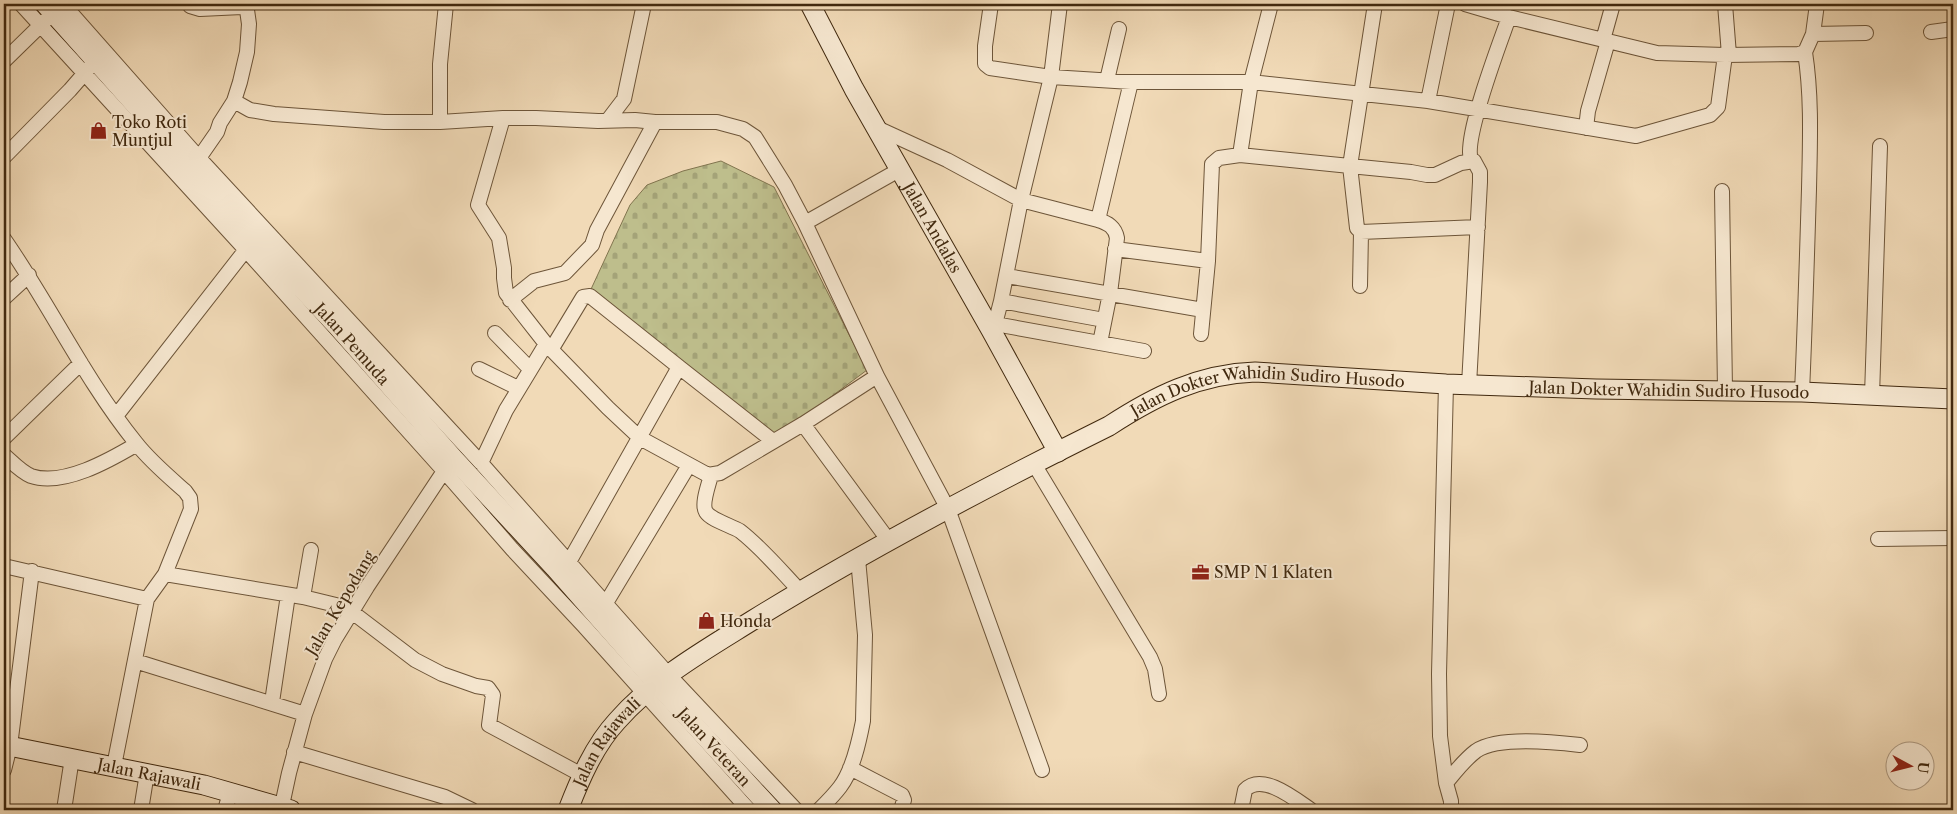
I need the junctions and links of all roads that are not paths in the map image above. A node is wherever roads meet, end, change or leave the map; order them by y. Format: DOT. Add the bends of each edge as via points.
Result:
graph roads {
  1 [pos="21,4"];
  2 [pos="189,4"];
  3 [pos="446,4"];
  4 [pos="644,4"];
  5 [pos="810,4"];
  6 [pos="990,4"];
  7 [pos="1060,4"];
  8 [pos="1271,4"];
  9 [pos="1375,4"];
  10 [pos="1448,4"];
  11 [pos="1465,4"];
  12 [pos="1614,4"];
  13 [pos="1725,4"];
  14 [pos="1817,4"];
  15 [pos="50,12"];
  16 [pos="1509,17"];
  17 [pos="1119,29"];
  18 [pos="1953,29"];
  19 [pos="1931,32"];
  20 [pos="1866,33"];
  21 [pos="1813,34"];
  22 [pos="1606,40"];
  23 [pos="1805,52"];
  24 [pos="1727,55"];
  25 [pos="4,61"];
  26 [pos="89,67"];
  27 [pos="1051,78"];
  28 [pos="1107,80"];
  29 [pos="1131,82"];
  30 [pos="1251,82"];
  31 [pos="1360,94"];
  32 [pos="624,100"];
  33 [pos="234,101"];
  34 [pos="1428,101"];
  35 [pos="1478,108"];
  36 [pos="504,118"];
  37 [pos="608,120"];
  38 [pos="635,120"];
  39 [pos="440,122"];
  40 [pos="655,122"];
  41 [pos="875,126"];
  42 [pos="1586,128"];
  43 [pos="1880,146"];
  44 [pos="1240,155"];
  45 [pos="4,157"];
  46 [pos="1474,161"];
  47 [pos="194,162"];
  48 [pos="1350,166"];
  49 [pos="899,170"];
  50 [pos="1722,191"];
  51 [pos="1021,200"];
  52 [pos="1098,220"];
  53 [pos="805,223"];
  54 [pos="1478,228"];
  55 [pos="1361,232"];
  56 [pos="4,239"];
  57 [pos="250,244"];
  58 [pos="1115,249"];
  59 [pos="1208,261"];
  60 [pos="29,275"];
  61 [pos="1007,276"];
  62 [pos="1360,286"];
  63 [pos="1110,294"];
  64 [pos="4,298"];
  65 [pos="510,300"];
  66 [pos="1001,301"];
  67 [pos="1203,310"];
  68 [pos="1104,320"];
  69 [pos="993,327"];
  70 [pos="495,333"];
  71 [pos="1201,334"];
  72 [pos="1100,343"];
  73 [pos="548,347"];
  74 [pos="1144,351"];
  75 [pos="81,363"];
  76 [pos="679,367"];
  77 [pos="479,369"];
  78 [pos="530,369"];
  79 [pos="877,376"];
  80 [pos="1446,384"];
  81 [pos="1470,385"];
  82 [pos="518,388"];
  83 [pos="1725,390"];
  84 [pos="1802,392"];
  85 [pos="1872,396"];
  86 [pos="1953,399"];
  87 [pos="116,416"];
  88 [pos="803,424"];
  89 [pos="4,438"];
  90 [pos="640,438"];
  91 [pos="773,441"];
  92 [pos="137,444"];
  93 [pos="1058,452"];
  94 [pos="4,455"];
  95 [pos="481,463"];
  96 [pos="1034,464"];
  97 [pos="689,465"];
  98 [pos="450,466"];
  99 [pos="711,475"];
  100 [pos="948,509"];
  101 [pos="1953,538"];
  102 [pos="1878,539"];
  103 [pos="889,541"];
  104 [pos="311,550"];
  105 [pos="858,560"];
  106 [pos="569,562"];
  107 [pos="4,566"];
  108 [pos="32,571"];
  109 [pos="165,574"];
  110 [pos="800,591"];
  111 [pos="288,596"];
  112 [pos="303,597"];
  113 [pos="147,599"];
  114 [pos="606,603"];
  115 [pos="352,612"];
  116 [pos="135,661"];
  117 [pos="656,684"];
  118 [pos="1159,694"];
  119 [pos="272,702"];
  120 [pos="305,714"];
  121 [pos="7,745"];
  122 [pos="1580,745"];
  123 [pos="294,752"];
  124 [pos="72,758"];
  125 [pos="114,766"];
  126 [pos="850,768"];
  127 [pos="4,770"];
  128 [pos="1042,770"];
  129 [pos="147,773"];
  130 [pos="582,775"];
  131 [pos="1446,783"];
  132 [pos="228,801"];
  133 [pos="285,809"];
  134 [pos="64,810"];
  135 [pos="141,810"];
  136 [pos="472,810"];
  137 [pos="568,810"];
  138 [pos="749,810"];
  139 [pos="772,810"];
  140 [pos="796,810"];
  141 [pos="819,810"];
  142 [pos="901,810"];
  143 [pos="1241,810"];
  144 [pos="1311,810"];
  145 [pos="1451,810"];
  1 -- 15 [label="street"];
  2 -- 33 [label="street" via="200,9 242,7 247,10 247,52"];
  3 -- 39 [label="street" via="440,64"];
  4 -- 32 [label="street"];
  5 -- 41 [label="main road, Jalan Andalas"];
  6 -- 27 [label="street" via="985,64 990,68"];
  7 -- 27 [label="street"];
  8 -- 30 [label="street"];
  9 -- 31 [label="street"];
  10 -- 34 [label="street"];
  11 -- 16 [label="street"];
  12 -- 22 [label="street"];
  13 -- 24 [label="street"];
  14 -- 21 [label="street"];
  15 -- 25 [label="street"];
  15 -- 26 [label="main road, Jalan Pemuda"];
  15 -- 47 [label="street"];
  16 -- 22 [label="street"];
  16 -- 35 [label="street"];
  17 -- 28 [label="street"];
  18 -- 19 [label="street"];
  20 -- 21 [label="street"];
  21 -- 23 [label="street"];
  22 -- 24 [label="street" via="1658,53"];
  22 -- 42 [label="street"];
  23 -- 24 [label="street"];
  23 -- 84 [label="street" via="1810,140"];
  24 -- 42 [label="street" via="1718,107 1710,115 1636,136"];
  26 -- 45 [label="street"];
  26 -- 47 [label="main road, Jalan Pemuda"];
  26 -- 57 [label="street"];
  27 -- 28 [label="street"];
  27 -- 51 [label="street"];
  28 -- 29 [label="street"];
  29 -- 30 [label="street"];
  29 -- 52 [label="street"];
  30 -- 31 [label="street"];
  30 -- 44 [label="street"];
  31 -- 34 [label="street"];
  31 -- 48 [label="street"];
  32 -- 37 [label="street"];
  32 -- 38 [label="street"];
  33 -- 39 [label="street" via="250,110 274,114 384,122"];
  33 -- 47 [label="street" via="217,132"];
  34 -- 35 [label="street"];
  35 -- 42 [label="street"];
  35 -- 46 [label="street" via="1468,153"];
  36 -- 37 [label="street"];
  36 -- 39 [label="street"];
  36 -- 65 [label="street" via="478,205 498,238 506,293"];
  37 -- 38 [label="street"];
  38 -- 40 [label="street"];
  40 -- 53 [label="street" via="717,122 743,129 755,138 768,156"];
  40 -- 65 [label="street" via="592,245 566,273 534,281"];
  41 -- 49 [label="main road, Jalan Andalas"];
  41 -- 51 [label="street"];
  43 -- 85 [label="street"];
  44 -- 48 [label="street"];
  44 -- 59 [label="street" via="1219,158 1212,164"];
  46 -- 48 [label="street" via="1461,162 1427,175"];
  46 -- 54 [label="street" via="1480,172"];
  47 -- 57 [label="main road, Jalan Pemuda"];
  47 -- 95 [label="street"];
  48 -- 55 [label="street" via="1357,228"];
  49 -- 53 [label="street"];
  49 -- 69 [label="main road, Jalan Andalas"];
  50 -- 83 [label="street"];
  51 -- 52 [label="street"];
  51 -- 61 [label="street"];
  52 -- 58 [label="street" via="1116,231"];
  53 -- 79 [label="street"];
  54 -- 55 [label="street"];
  54 -- 81 [label="street"];
  55 -- 62 [label="street"];
  56 -- 60 [label="street"];
  57 -- 87 [label="street"];
  57 -- 98 [label="main road, Jalan Pemuda" via="337,326"];
  58 -- 59 [label="street"];
  58 -- 63 [label="street"];
  59 -- 67 [label="street"];
  60 -- 64 [label="street"];
  60 -- 75 [label="street"];
  61 -- 63 [label="street"];
  61 -- 66 [label="street"];
  63 -- 67 [label="street"];
  63 -- 68 [label="street"];
  65 -- 73 [label="street"];
  66 -- 68 [label="street"];
  66 -- 69 [label="street"];
  67 -- 71 [label="street"];
  68 -- 72 [label="street"];
  69 -- 72 [label="street"];
  69 -- 93 [label="main road, Jalan Andalas"];
  70 -- 78 [label="street"];
  72 -- 74 [label="street"];
  73 -- 76 [label="street" via="583,297 590,296"];
  73 -- 78 [label="street"];
  73 -- 90 [label="street"];
  75 -- 87 [label="street"];
  75 -- 89 [label="street"];
  76 -- 90 [label="street"];
  76 -- 91 [label="street"];
  77 -- 82 [label="street"];
  78 -- 82 [label="street"];
  79 -- 88 [label="street"];
  79 -- 100 [label="street"];
  80 -- 81 [label="main road, Jalan Dokter Wahidin Sudiro Husodo"];
  80 -- 93 [label="main road, Jalan Dokter Wahidin Sudiro Husodo" via="1231,373 1164,394"];
  80 -- 131 [label="street" via="1439,674 1440,736"];
  81 -- 83 [label="main road, Jalan Dokter Wahidin Sudiro Husodo"];
  82 -- 95 [label="street"];
  83 -- 84 [label="main road, Jalan Dokter Wahidin Sudiro Husodo"];
  84 -- 85 [label="main road, Jalan Dokter Wahidin Sudiro Husodo"];
  85 -- 86 [label="main road, Jalan Dokter Wahidin Sudiro Husodo"];
  87 -- 92 [label="street"];
  88 -- 91 [label="street"];
  88 -- 103 [label="street"];
  90 -- 97 [label="street"];
  90 -- 106 [label="street"];
  91 -- 99 [label="street" via="720,473"];
  92 -- 94 [label="street" via="92,469 43,478 31,476"];
  92 -- 109 [label="street" via="190,498 191,509"];
  93 -- 96 [label="main road, Jalan Dokter Wahidin Sudiro Husodo"];
  95 -- 106 [label="street"];
  96 -- 100 [label="main road, Jalan Dokter Wahidin Sudiro Husodo"];
  96 -- 118 [label="street" via="1150,657"];
  97 -- 99 [label="street"];
  97 -- 114 [label="street"];
  98 -- 115 [label="street, Jalan Kepodang"];
  98 -- 117 [label="main road, Jalan Pemuda" via="555,568"];
  99 -- 110 [label="street" via="705,504 708,515 749,538"];
  100 -- 103 [label="main road, Jalan Dokter Wahidin Sudiro Husodo"];
  100 -- 128 [label="street"];
  101 -- 102 [label="street"];
  103 -- 105 [label="main road, Jalan Dokter Wahidin Sudiro Husodo"];
  104 -- 112 [label="street"];
  105 -- 110 [label="main road, Jalan Dokter Wahidin Sudiro Husodo"];
  105 -- 126 [label="street" via="865,634 863,721"];
  106 -- 114 [label="street"];
  107 -- 108 [label="street"];
  108 -- 113 [label="street"];
  108 -- 121 [label="street"];
  109 -- 111 [label="street"];
  109 -- 113 [label="street"];
  110 -- 117 [label="main road, Jalan Dokter Wahidin Sudiro Husodo"];
  111 -- 112 [label="street"];
  111 -- 119 [label="street"];
  112 -- 115 [label="street"];
  113 -- 116 [label="street"];
  114 -- 117 [label="street"];
  115 -- 120 [label="street, Jalan Kepodang" via="325,659"];
  115 -- 130 [label="street" via="414,660 442,674 488,688 493,695 490,725 494,729"];
  116 -- 119 [label="street"];
  116 -- 125 [label="street"];
  117 -- 130 [label="main road, Jalan Rajawali" via="616,722"];
  117 -- 138 [label="street"];
  117 -- 139 [label="main road, Jalan Veteran"];
  117 -- 140 [label="street"];
  119 -- 120 [label="street"];
  120 -- 123 [label="street, Jalan Kepodang"];
  121 -- 124 [label="main road, Jalan Rajawali"];
  121 -- 127 [label="street"];
  122 -- 131 [label="street" via="1518,741 1488,746 1465,760"];
  123 -- 133 [label="street, Jalan Kepodang"];
  123 -- 136 [label="street" via="445,797"];
  124 -- 125 [label="main road, Jalan Rajawali"];
  124 -- 134 [label="street"];
  125 -- 129 [label="main road, Jalan Rajawali"];
  126 -- 141 [label="street" via="841,787"];
  126 -- 142 [label="street" via="902,795"];
  129 -- 132 [label="main road, Jalan Rajawali" via="204,785"];
  129 -- 135 [label="street"];
  130 -- 137 [label="main road, Jalan Rajawali"];
  131 -- 145 [label="street"];
  132 -- 133 [label="main road, Jalan Rajawali"];
  143 -- 144 [label="street" via="1245,790 1254,784 1263,784"];
}
